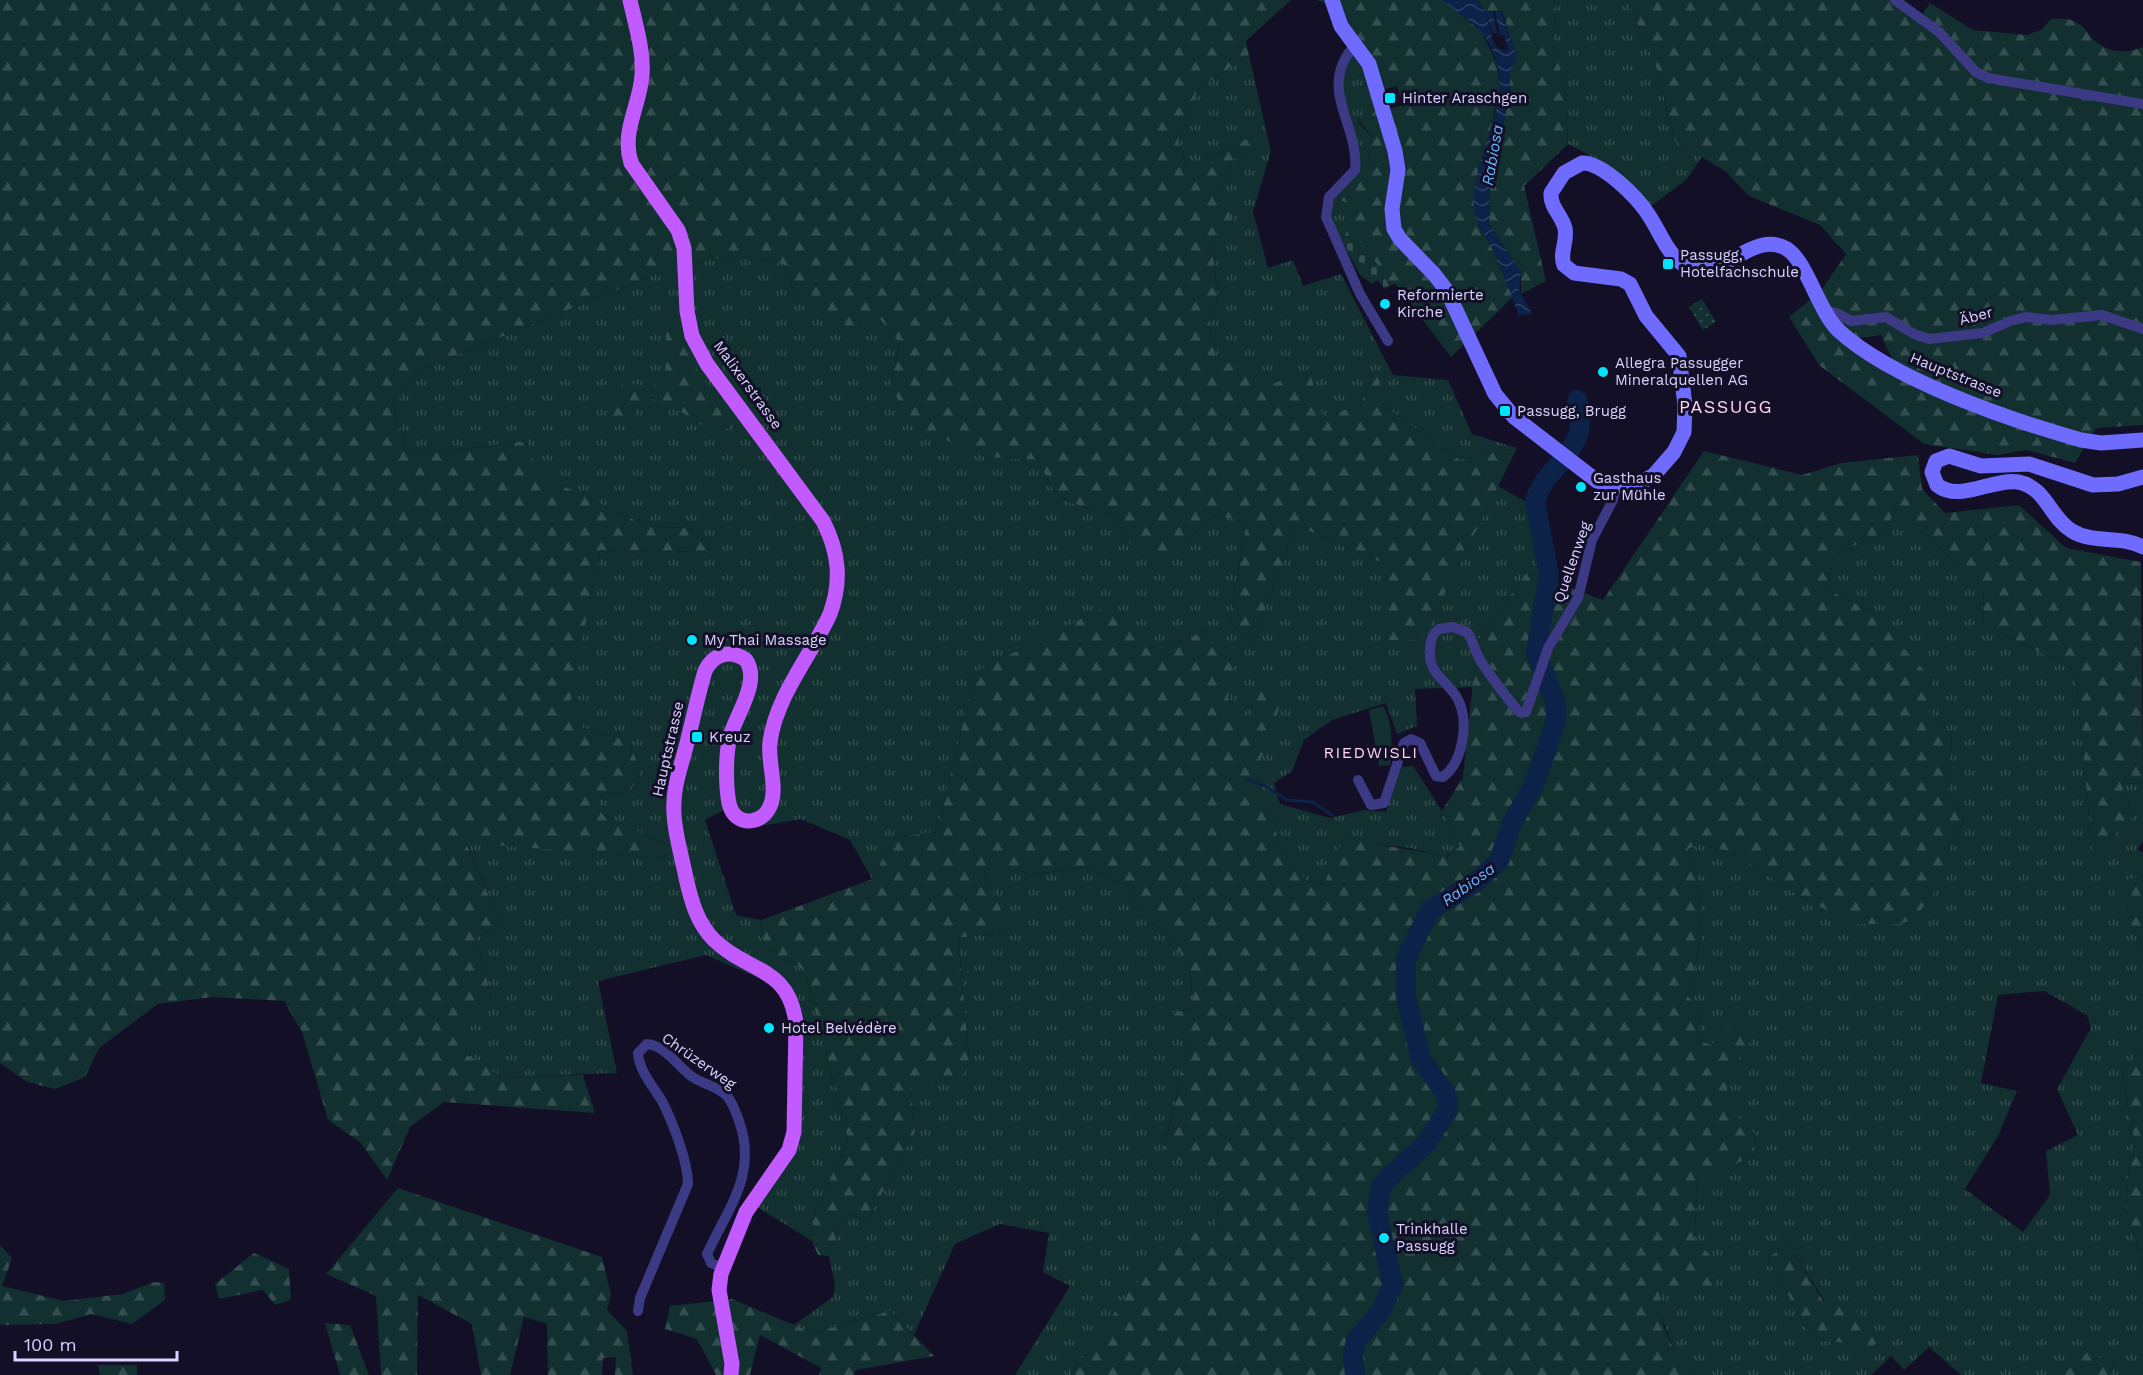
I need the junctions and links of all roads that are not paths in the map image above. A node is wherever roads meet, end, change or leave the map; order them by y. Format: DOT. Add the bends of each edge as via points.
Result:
graph roads {
  1 [pos="630,0"];
  2 [pos="1332,0"];
  3 [pos="1894,0"];
  4 [pos="1356,44"];
  5 [pos="2143,104"];
  6 [pos="1823,310"];
  7 [pos="2143,329"];
  8 [pos="1388,341"];
  9 [pos="2143,440"];
  10 [pos="2143,477"];
  11 [pos="1616,486"];
  12 [pos="833,542"];
  13 [pos="2143,547"];
  14 [pos="1358,780"];
  15 [pos="723,1268"];
  16 [pos="638,1311"];
  17 [pos="731,1375"];
  1 -- 12 [label="main road, Malixerstrasse" via="643,74 628,131 628,153 678,230 684,248 692,336 707,364 812,503"];
  2 -- 4 [label="street" via="1338,21"];
  3 -- 5 [label="street" via="1939,33 1976,72 1988,78"];
  4 -- 8 [label="street" via="1344,58 1339,79 1356,167 1353,175 1329,197 1326,214 1360,294"];
  4 -- 11 [label="street" via="1371,69 1395,152 1398,170 1392,215 1397,234 1447,291 1501,402 1514,417 1582,470 1602,483"];
  6 -- 7 [label="street, Äber" via="1851,321 1890,318 1914,334 1932,340 1983,333 2026,317 2052,320 2102,315"];
  6 -- 9 [label="street, Hauptstrasse" via="1846,336 1933,387 2081,440"];
  6 -- 11 [label="street, Hauptstrasse" via="1796,258 1782,247 1762,245 1707,270 1685,266 1637,200 1594,164 1575,165 1564,173 1552,189 1552,205 1565,229 1564,265 1574,273 1621,279 1630,284 1646,316 1672,345 1681,364 1686,419 1678,446 1648,479"];
  10 -- 13 [label="street" via="2093,485 2029,464 1981,466 1949,456 1936,461 1932,472 1937,485 1951,491 2006,482 2026,485 2040,494 2061,522 2075,532 2130,541"];
  11 -- 14 [label="street, Quellenweg" via="1592,540 1578,598 1545,657 1525,713 1514,710 1481,662 1467,632 1453,627 1436,631 1430,645 1431,665 1457,698 1463,726 1457,755 1448,773 1440,778 1435,775 1420,743 1411,739 1403,746 1384,803 1371,805"];
  12 -- 15 [label="main road, Hauptstrasse" via="838,573 836,594 826,623 774,724 769,749 772,795 767,812 756,820 743,820 729,803 729,745 751,677 746,660 732,654 716,657 705,671 675,791 678,839 691,898 702,924 720,945 781,984 789,995 796,1023 794,1132 789,1150 746,1212"];
  15 -- 16 [label="street, Chrüzerweg" via="711,1263 707,1254 722,1229 744,1173 746,1151 742,1130 727,1095 688,1073 659,1048 647,1044 638,1053 640,1063 668,1113 688,1184"];
  15 -- 17 [label="main road, Hauptstrasse" via="720,1290"];
}
